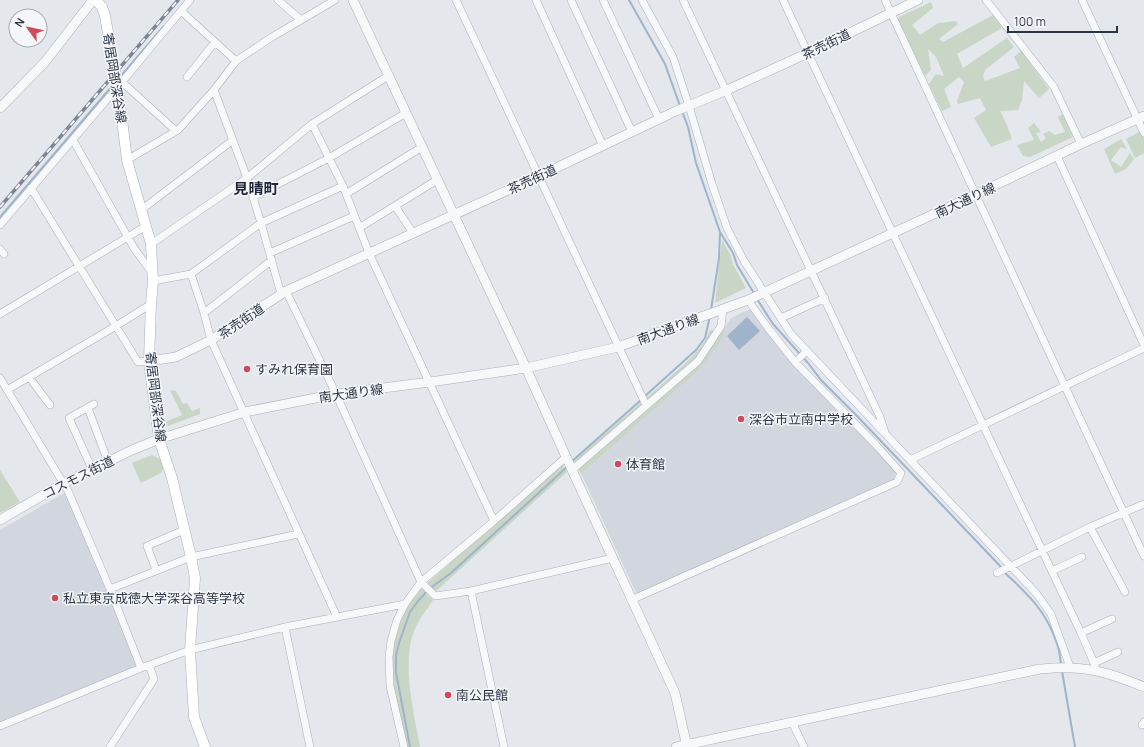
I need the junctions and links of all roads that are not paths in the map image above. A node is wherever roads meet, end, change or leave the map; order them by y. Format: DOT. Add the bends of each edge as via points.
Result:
graph roads {
  1 [pos="94,0"];
  2 [pos="190,0"];
  3 [pos="278,0"];
  4 [pos="335,0"];
  5 [pos="353,0"];
  6 [pos="456,0"];
  7 [pos="536,0"];
  8 [pos="571,0"];
  9 [pos="603,0"];
  10 [pos="642,0"];
  11 [pos="683,0"];
  12 [pos="783,0"];
  13 [pos="885,0"];
  14 [pos="918,0"];
  15 [pos="986,0"];
  16 [pos="1082,0"];
  17 [pos="181,11"];
  18 [pos="891,12"];
  19 [pos="301,20"];
  20 [pos="215,42"];
  21 [pos="808,53"];
  22 [pos="236,61"];
  23 [pos="388,76"];
  24 [pos="186,77"];
  25 [pos="120,84"];
  26 [pos="214,90"];
  27 [pos="727,90"];
  28 [pos="688,106"];
  29 [pos="0,108"];
  30 [pos="406,112"];
  31 [pos="1141,117"];
  32 [pos="659,119"];
  33 [pos="312,124"];
  34 [pos="176,131"];
  35 [pos="632,132"];
  36 [pos="1144,133"];
  37 [pos="73,140"];
  38 [pos="233,140"];
  39 [pos="1081,144"];
  40 [pos="602,146"];
  41 [pos="422,147"];
  42 [pos="1057,156"];
  43 [pos="329,158"];
  44 [pos="127,160"];
  45 [pos="539,176"];
  46 [pos="247,178"];
  47 [pos="437,180"];
  48 [pos="342,186"];
  49 [pos="31,188"];
  50 [pos="346,194"];
  51 [pos="975,195"];
  52 [pos="253,197"];
  53 [pos="396,206"];
  54 [pos="141,210"];
  55 [pos="453,214"];
  56 [pos="354,216"];
  57 [pos="261,223"];
  58 [pos="0,225"];
  59 [pos="146,226"];
  60 [pos="359,228"];
  61 [pos="413,233"];
  62 [pos="893,233"];
  63 [pos="128,237"];
  64 [pos="151,244"];
  65 [pos="369,253"];
  66 [pos="271,257"];
  67 [pos="79,267"];
  68 [pos="811,270"];
  69 [pos="191,274"];
  70 [pos="153,277"];
  71 [pos="284,292"];
  72 [pos="764,292"];
  73 [pos="824,298"];
  74 [pos="748,300"];
  75 [pos="151,304"];
  76 [pos="723,309"];
  77 [pos="204,313"];
  78 [pos="0,314"];
  79 [pos="781,318"];
  80 [pos="116,326"];
  81 [pos="211,340"];
  82 [pos="618,347"];
  83 [pos="1144,347"];
  84 [pos="807,351"];
  85 [pos="149,361"];
  86 [pos="796,362"];
  87 [pos="526,368"];
  88 [pos="29,377"];
  89 [pos="0,378"];
  90 [pos="430,382"];
  91 [pos="1065,386"];
  92 [pos="7,390"];
  93 [pos="336,394"];
  94 [pos="50,405"];
  95 [pos="646,405"];
  96 [pos="245,412"];
  97 [pos="983,425"];
  98 [pos="885,436"];
  99 [pos="159,439"];
  100 [pos="877,444"];
  101 [pos="566,457"];
  102 [pos="910,460"];
  103 [pos="108,462"];
  104 [pos="92,469"];
  105 [pos="572,470"];
  106 [pos="64,483"];
  107 [pos="1144,504"];
  108 [pos="1124,513"];
  109 [pos="0,520"];
  110 [pos="494,521"];
  111 [pos="1090,527"];
  112 [pos="184,530"];
  113 [pos="298,534"];
  114 [pos="1042,550"];
  115 [pos="1144,556"];
  116 [pos="191,557"];
  117 [pos="1082,557"];
  118 [pos="613,558"];
  119 [pos="156,570"];
  120 [pos="1004,570"];
  121 [pos="1052,571"];
  122 [pos="423,584"];
  123 [pos="110,589"];
  124 [pos="470,591"];
  125 [pos="1125,592"];
  126 [pos="631,600"];
  127 [pos="405,604"];
  128 [pos="337,618"];
  129 [pos="1112,619"];
  130 [pos="285,627"];
  131 [pos="1081,633"];
  132 [pos="190,650"];
  133 [pos="1118,652"];
  134 [pos="149,665"];
  135 [pos="1095,666"];
  136 [pos="1070,667"];
  137 [pos="141,668"];
  138 [pos="1144,687"];
  139 [pos="792,722"];
  140 [pos="0,726"];
  141 [pos="687,746"];
  142 [pos="110,747"];
  143 [pos="205,747"];
  144 [pos="310,747"];
  145 [pos="404,747"];
  146 [pos="504,747"];
  147 [pos="676,747"];
  148 [pos="804,747"];
  1 -- 25 [label="main road, 寄居岡部深谷線" via="102,7 105,16"];
  1 -- 29 [label="street" via="45,62"];
  2 -- 17 [label="street"];
  3 -- 19 [label="street"];
  4 -- 19 [label="street"];
  5 -- 23 [label="street"];
  6 -- 45 [label="street"];
  7 -- 40 [label="street"];
  8 -- 35 [label="street"];
  9 -- 32 [label="street"];
  10 -- 28 [label="street" via="673,57"];
  11 -- 27 [label="street"];
  12 -- 21 [label="street"];
  13 -- 18 [label="street"];
  14 -- 18 [label="street, 茶売街道"];
  15 -- 39 [label="street" via="1054,87"];
  16 -- 31 [label="street"];
  17 -- 20 [label="street"];
  17 -- 25 [label="street"];
  18 -- 21 [label="street, 茶売街道"];
  18 -- 51 [label="street"];
  19 -- 22 [label="street"];
  20 -- 22 [label="street"];
  20 -- 24 [label="street"];
  21 -- 27 [label="street, 茶売街道"];
  21 -- 62 [label="street"];
  22 -- 26 [label="street"];
  23 -- 30 [label="street"];
  23 -- 33 [label="street"];
  25 -- 34 [label="street"];
  25 -- 37 [label="street"];
  25 -- 44 [label="main road, 寄居岡部深谷線"];
  26 -- 34 [label="street"];
  26 -- 38 [label="street"];
  27 -- 28 [label="street, 茶売街道"];
  27 -- 68 [label="street"];
  28 -- 32 [label="street, 茶売街道"];
  28 -- 72 [label="street" via="727,228"];
  30 -- 41 [label="street"];
  30 -- 43 [label="street"];
  31 -- 36 [label="street"];
  31 -- 39 [label="street, 南大通り線"];
  32 -- 35 [label="street, 茶売街道"];
  33 -- 43 [label="street"];
  33 -- 46 [label="street"];
  34 -- 44 [label="street"];
  35 -- 40 [label="street, 茶売街道"];
  37 -- 49 [label="street"];
  37 -- 63 [label="street"];
  38 -- 46 [label="street"];
  38 -- 54 [label="street"];
  39 -- 42 [label="street, 南大通り線"];
  40 -- 45 [label="street, 茶売街道"];
  41 -- 47 [label="street"];
  41 -- 50 [label="street"];
  42 -- 51 [label="street, 南大通り線"];
  42 -- 83 [label="street"];
  43 -- 48 [label="street"];
  43 -- 52 [label="street"];
  44 -- 54 [label="main road, 寄居岡部深谷線"];
  45 -- 55 [label="street, 茶売街道"];
  45 -- 82 [label="street"];
  46 -- 52 [label="street"];
  46 -- 64 [label="street"];
  47 -- 53 [label="street"];
  47 -- 55 [label="street"];
  48 -- 50 [label="street"];
  48 -- 57 [label="street"];
  49 -- 58 [label="street"];
  49 -- 67 [label="street"];
  50 -- 56 [label="street"];
  51 -- 62 [label="street, 南大通り線"];
  51 -- 91 [label="street"];
  52 -- 57 [label="street"];
  53 -- 60 [label="street"];
  53 -- 61 [label="street"];
  54 -- 59 [label="main road, 寄居岡部深谷線"];
  55 -- 61 [label="street, 茶売街道"];
  55 -- 87 [label="street"];
  56 -- 60 [label="street"];
  56 -- 66 [label="street"];
  57 -- 66 [label="street"];
  57 -- 69 [label="street"];
  59 -- 63 [label="street"];
  59 -- 64 [label="main road, 寄居岡部深谷線"];
  60 -- 65 [label="street"];
  61 -- 65 [label="street, 茶売街道"];
  62 -- 68 [label="street, 南大通り線"];
  62 -- 97 [label="street"];
  63 -- 67 [label="street"];
  63 -- 70 [label="street"];
  64 -- 70 [label="main road, 寄居岡部深谷線"];
  65 -- 71 [label="street, 茶売街道"];
  65 -- 90 [label="street"];
  66 -- 71 [label="street"];
  66 -- 77 [label="street"];
  67 -- 78 [label="street"];
  67 -- 80 [label="street"];
  68 -- 72 [label="street, 南大通り線"];
  68 -- 73 [label="street"];
  69 -- 70 [label="street"];
  69 -- 77 [label="street"];
  70 -- 75 [label="main road, 寄居岡部深谷線"];
  71 -- 81 [label="street, 茶売街道"];
  71 -- 93 [label="street"];
  72 -- 74 [label="street, 南大通り線"];
  72 -- 79 [label="street"];
  73 -- 79 [label="street"];
  73 -- 98 [label="street" via="880,417"];
  74 -- 76 [label="street, 南大通り線"];
  74 -- 86 [label="street"];
  75 -- 80 [label="street"];
  75 -- 85 [label="main road, 寄居岡部深谷線"];
  76 -- 82 [label="street, 南大通り線"];
  76 -- 95 [label="street" via="720,326 698,361"];
  77 -- 81 [label="street"];
  79 -- 84 [label="street" via="791,334"];
  80 -- 85 [label="street" via="138,362"];
  80 -- 88 [label="street"];
  81 -- 85 [label="street, 茶売街道" via="176,357"];
  81 -- 96 [label="street"];
  82 -- 87 [label="street, 南大通り線"];
  82 -- 95 [label="street"];
  83 -- 91 [label="street"];
  84 -- 86 [label="street"];
  84 -- 98 [label="street"];
  85 -- 99 [label="main road, 寄居岡部深谷線"];
  86 -- 100 [label="street"];
  87 -- 90 [label="street, 南大通り線"];
  87 -- 101 [label="street"];
  88 -- 92 [label="street"];
  88 -- 94 [label="street"];
  89 -- 92 [label="street"];
  90 -- 93 [label="street, 南大通り線"];
  90 -- 110 [label="street"];
  91 -- 97 [label="street"];
  91 -- 108 [label="street"];
  92 -- 106 [label="street"];
  93 -- 96 [label="street, 南大通り線"];
  93 -- 122 [label="street"];
  95 -- 105 [label="street"];
  96 -- 99 [label="street, 南大通り線"];
  96 -- 113 [label="street"];
  97 -- 102 [label="street"];
  97 -- 114 [label="street"];
  98 -- 100 [label="street"];
  98 -- 102 [label="street"];
  99 -- 103 [label="street, コスモス街道"];
  99 -- 112 [label="main road, 寄居岡部深谷線" via="172,478"];
  100 -- 126 [label="street" via="901,473 897,482"];
  101 -- 105 [label="street"];
  101 -- 110 [label="street"];
  102 -- 120 [label="street"];
  103 -- 104 [label="street, コスモス街道"];
  103 -- 104 [label="street" via="91,406 69,418"];
  104 -- 106 [label="street, コスモス街道"];
  105 -- 118 [label="street"];
  106 -- 109 [label="street, コスモス街道"];
  106 -- 123 [label="street"];
  107 -- 108 [label="street"];
  108 -- 111 [label="street"];
  108 -- 115 [label="street"];
  110 -- 122 [label="street"];
  111 -- 114 [label="street"];
  111 -- 125 [label="street"];
  112 -- 116 [label="main road, 寄居岡部深谷線"];
  112 -- 119 [label="street" via="147,546"];
  113 -- 116 [label="street"];
  113 -- 128 [label="street"];
  114 -- 120 [label="street"];
  114 -- 121 [label="street"];
  116 -- 119 [label="street"];
  116 -- 132 [label="main road, 寄居岡部深谷線" via="195,578"];
  117 -- 121 [label="street"];
  118 -- 124 [label="street"];
  118 -- 126 [label="street"];
  119 -- 123 [label="street"];
  120 -- 136 [label="street" via="1036,593 1051,614"];
  121 -- 131 [label="street"];
  122 -- 124 [label="street" via="435,596"];
  122 -- 127 [label="street"];
  123 -- 137 [label="street"];
  124 -- 146 [label="street"];
  126 -- 141 [label="street" via="675,693"];
  127 -- 128 [label="street"];
  127 -- 145 [label="street" via="397,620 389,657 390,686"];
  128 -- 130 [label="street"];
  129 -- 131 [label="street"];
  130 -- 132 [label="street"];
  130 -- 144 [label="street"];
  131 -- 135 [label="street"];
  132 -- 134 [label="street"];
  132 -- 143 [label="main road, 寄居岡部深谷線" via="194,717"];
  133 -- 135 [label="street"];
  134 -- 137 [label="street"];
  134 -- 142 [label="street" via="154,679"];
  135 -- 136 [label="street"];
  135 -- 138 [label="street"];
  136 -- 139 [label="street" via="1040,669"];
  137 -- 140 [label="street"];
  139 -- 141 [label="street"];
  139 -- 148 [label="street"];
  141 -- 147 [label="street"];
}
